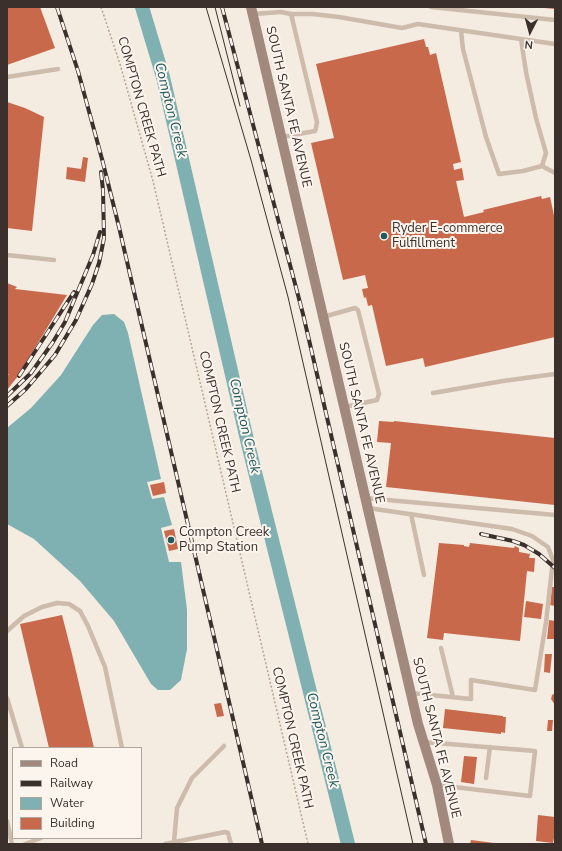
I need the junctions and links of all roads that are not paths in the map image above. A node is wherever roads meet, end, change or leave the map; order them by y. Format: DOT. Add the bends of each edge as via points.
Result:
graph roads {
  1 [pos="431,7"];
  2 [pos="252,11"];
  3 [pos="291,14"];
  4 [pos="555,20"];
  5 [pos="461,31"];
  6 [pos="521,39"];
  7 [pos="555,44"];
  8 [pos="58,69"];
  9 [pos="7,77"];
  10 [pos="282,137"];
  11 [pos="542,166"];
  12 [pos="555,173"];
  13 [pos="7,255"];
  14 [pos="54,260"];
  15 [pos="323,317"];
  16 [pos="555,374"];
  17 [pos="432,393"];
  18 [pos="344,407"];
  19 [pos="367,503"];
  20 [pos="411,514"];
  21 [pos="555,515"];
  22 [pos="424,575"];
  23 [pos="7,631"];
  24 [pos="441,648"];
  25 [pos="411,693"];
  26 [pos="453,697"];
  27 [pos="7,698"];
  28 [pos="424,742"];
  29 [pos="224,746"];
  30 [pos="22,747"];
  31 [pos="122,747"];
  32 [pos="490,747"];
  33 [pos="486,778"];
  34 [pos="436,785"];
  35 [pos="7,821"];
  36 [pos="38,839"];
  37 [pos="174,842"];
  38 [pos="12,844"];
  39 [pos="25,844"];
  40 [pos="165,844"];
  41 [pos="231,844"];
  42 [pos="449,844"];
  1 -- 4 [label="lane"];
  2 -- 3 [label="lane"];
  2 -- 10 [label="main road, SOUTH SANTA FE AVENUE"];
  3 -- 5 [label="lane" via="339,17 402,28 418,24"];
  3 -- 10 [label="lane" via="317,122 315,131"];
  5 -- 6 [label="lane"];
  5 -- 11 [label="lane" via="486,137 499,174"];
  6 -- 7 [label="lane"];
  6 -- 11 [label="lane" via="536,118 546,152"];
  8 -- 9 [label="lane"];
  10 -- 15 [label="main road, SOUTH SANTA FE AVENUE"];
  11 -- 12 [label="lane"];
  13 -- 14 [label="lane"];
  15 -- 18 [label="main road, SOUTH SANTA FE AVENUE"];
  15 -- 18 [label="lane" via="355,308 358,310 379,394 377,400"];
  16 -- 17 [label="lane"];
  18 -- 19 [label="main road, SOUTH SANTA FE AVENUE"];
  19 -- 20 [label="lane"];
  19 -- 21 [label="lane"];
  19 -- 25 [label="main road, SOUTH SANTA FE AVENUE"];
  20 -- 22 [label="lane"];
  20 -- 26 [label="lane" via="512,529 532,536 548,547 553,560 536,690 471,680 471,699"];
  23 -- 31 [label="lane" via="24,616 42,607 57,603 69,604 80,611 105,667"];
  24 -- 26 [label="lane"];
  25 -- 26 [label="lane"];
  25 -- 28 [label="main road, SOUTH SANTA FE AVENUE"];
  27 -- 30 [label="lane"];
  28 -- 32 [label="lane"];
  28 -- 34 [label="main road, SOUTH SANTA FE AVENUE"];
  29 -- 37 [label="lane" via="192,778 177,808"];
  32 -- 33 [label="lane"];
  32 -- 34 [label="lane" via="535,751 530,796"];
  34 -- 42 [label="main road, SOUTH SANTA FE AVENUE"];
  35 -- 38 [label="lane"];
  36 -- 39 [label="lane"];
  37 -- 40 [label="lane"];
  37 -- 41 [label="lane" via="225,832 228,833"];
}
